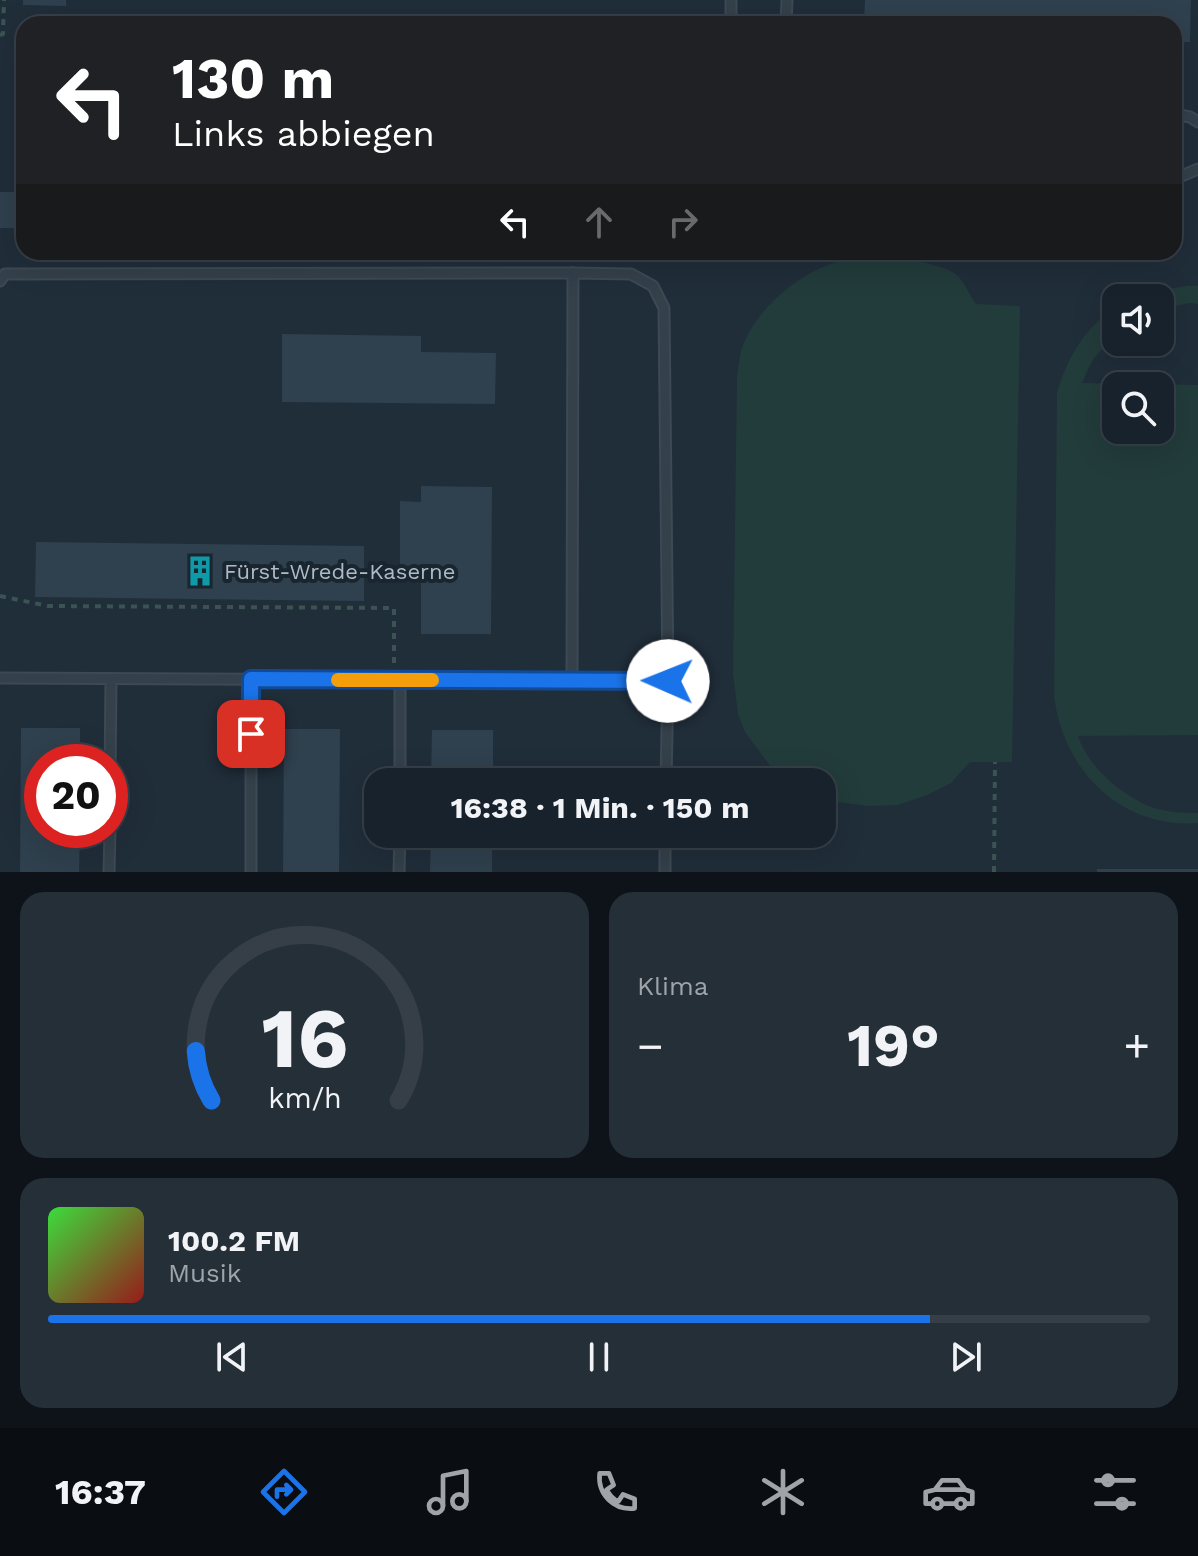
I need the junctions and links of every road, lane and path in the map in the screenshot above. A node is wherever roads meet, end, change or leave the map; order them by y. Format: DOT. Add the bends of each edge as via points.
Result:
graph roads {
  1 [pos="4,0"];
  2 [pos="0,35"];
  3 [pos="573,273"];
  4 [pos="0,281"];
  5 [pos="0,596"];
  6 [pos="0,678"];
  7 [pos="111,679"];
  8 [pos="251,679"];
  9 [pos="572,679"];
  10 [pos="397,680"];
  11 [pos="668,681"];
  12 [pos="110,744"];
  13 [pos="995,762"];
  14 [pos="400,768"];
  15 [pos="666,768"];
  16 [pos="110,848"];
  17 [pos="400,848"];
  18 [pos="665,848"];
  19 [pos="109,872"];
  20 [pos="251,872"];
  21 [pos="399,872"];
  22 [pos="665,872"];
  23 [pos="994,872"];
  1 -- 2 [label="path"];
  3 -- 4 [label="lane" via="5,274"];
  3 -- 9 [label="lane"];
  3 -- 11 [label="lane" via="631,274 653,286 664,308"];
  5 -- 10 [label="path" via="48,606 394,608"];
  6 -- 7 [label="lane"];
  7 -- 8 [label="lane"];
  7 -- 12 [label="lane"];
  8 -- 10 [label="lane"];
  8 -- 20 [label="lane"];
  9 -- 10 [label="lane"];
  9 -- 11 [label="lane"];
  10 -- 14 [label="lane"];
  11 -- 15 [label="lane"];
  13 -- 23 [label="path"];
  16 -- 19 [label="lane"];
  17 -- 21 [label="lane"];
  18 -- 22 [label="lane"];
}
